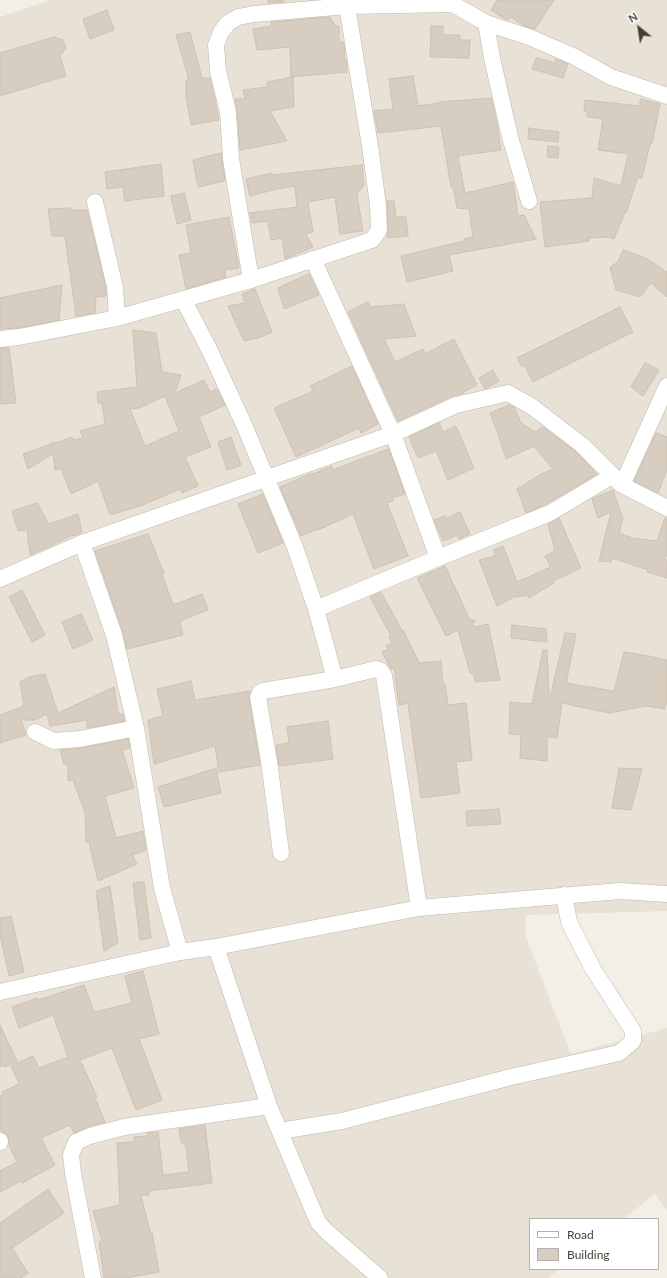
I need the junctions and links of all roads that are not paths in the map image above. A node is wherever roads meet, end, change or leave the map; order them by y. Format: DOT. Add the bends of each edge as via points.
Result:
graph roads {
  1 [pos="452,2"];
  2 [pos="347,6"];
  3 [pos="486,23"];
  4 [pos="667,96"];
  5 [pos="529,201"];
  6 [pos="95,202"];
  7 [pos="313,259"];
  8 [pos="252,280"];
  9 [pos="182,299"];
  10 [pos="116,318"];
  11 [pos="0,339"];
  12 [pos="667,386"];
  13 [pos="393,434"];
  14 [pos="267,479"];
  15 [pos="617,480"];
  16 [pos="667,508"];
  17 [pos="82,543"];
  18 [pos="438,558"];
  19 [pos="0,579"];
  20 [pos="316,609"];
  21 [pos="335,679"];
  22 [pos="136,728"];
  23 [pos="35,732"];
  24 [pos="280,853"];
  25 [pos="667,894"];
  26 [pos="564,896"];
  27 [pos="419,908"];
  28 [pos="216,947"];
  29 [pos="180,952"];
  30 [pos="0,992"];
  31 [pos="269,1106"];
  32 [pos="280,1131"];
  33 [pos="93,1278"];
  34 [pos="380,1278"];
  1 -- 2 [label="street"];
  1 -- 3 [label="street"];
  2 -- 7 [label="street" via="370,146 379,230 372,240"];
  2 -- 8 [label="street" via="238,17 228,23 216,45 218,71 228,112 231,159"];
  3 -- 4 [label="street" via="574,56 612,76"];
  3 -- 5 [label="street" via="510,137"];
  6 -- 10 [label="street" via="115,287"];
  7 -- 8 [label="street"];
  7 -- 13 [label="street"];
  8 -- 9 [label="street"];
  9 -- 10 [label="street"];
  9 -- 14 [label="street" via="210,351"];
  10 -- 11 [label="street"];
  12 -- 15 [label="street"];
  13 -- 14 [label="street"];
  13 -- 15 [label="street" via="456,405 508,393 531,406 582,445"];
  13 -- 18 [label="street"];
  14 -- 17 [label="street"];
  14 -- 20 [label="street" via="295,546"];
  15 -- 16 [label="street"];
  15 -- 18 [label="street" via="550,513"];
  17 -- 19 [label="street"];
  17 -- 22 [label="street" via="114,634"];
  18 -- 20 [label="street"];
  20 -- 21 [label="street"];
  21 -- 24 [label="street" via="263,690 258,697"];
  21 -- 27 [label="street" via="376,670 381,671 384,676"];
  22 -- 23 [label="street" via="80,739 54,741"];
  22 -- 29 [label="street" via="162,888"];
  25 -- 26 [label="street" via="620,891"];
  26 -- 27 [label="street"];
  26 -- 32 [label="street" via="569,922 593,969 633,1031 632,1041 619,1053 511,1077 342,1121"];
  27 -- 28 [label="street"];
  28 -- 29 [label="street"];
  28 -- 31 [label="street"];
  29 -- 30 [label="street"];
  31 -- 32 [label="street"];
  31 -- 33 [label="street" via="124,1127 76,1142 71,1155 73,1172"];
  32 -- 34 [label="street" via="318,1222"];
}
